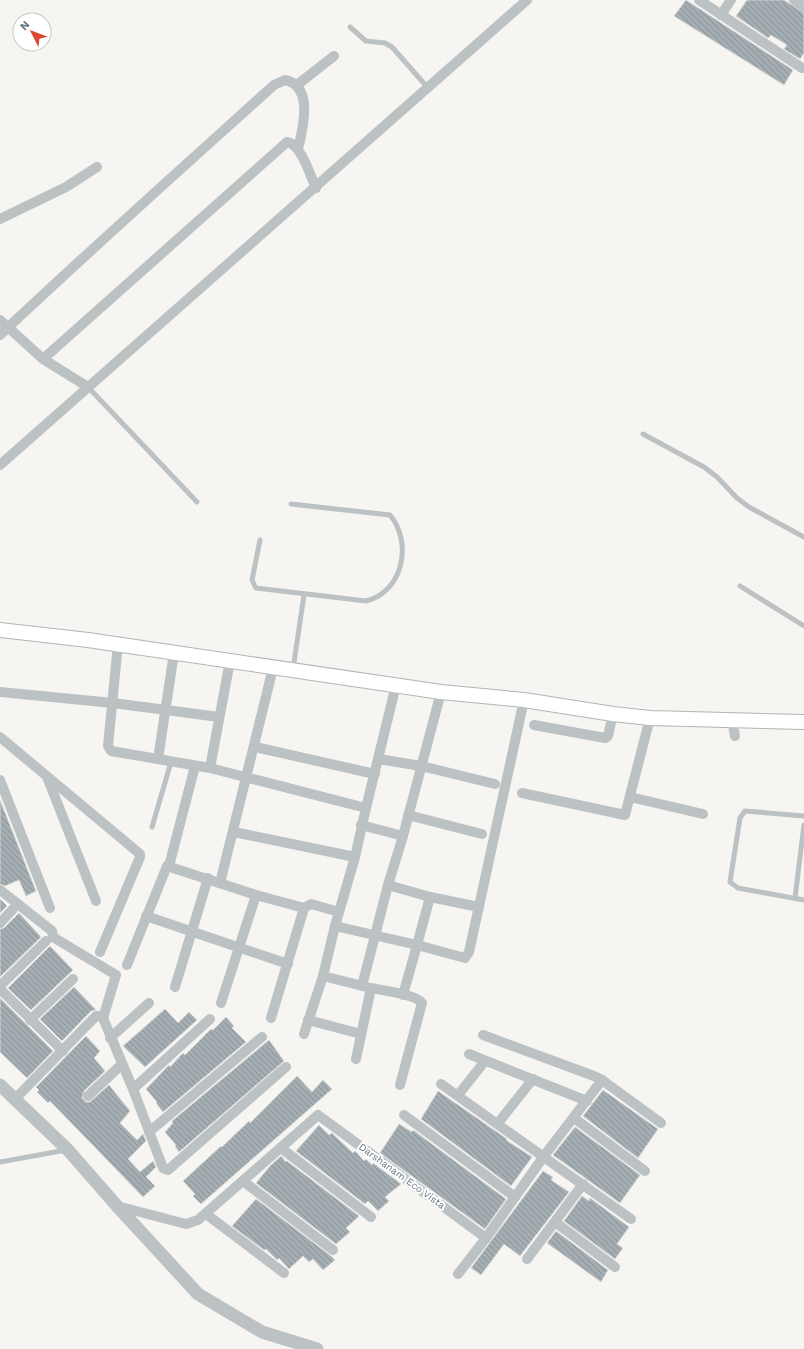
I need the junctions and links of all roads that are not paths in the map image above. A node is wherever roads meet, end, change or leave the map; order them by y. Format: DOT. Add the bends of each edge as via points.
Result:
graph roads {
  1 [pos="527,0"];
  2 [pos="699,0"];
  3 [pos="731,0"];
  4 [pos="794,0"];
  5 [pos="804,7"];
  6 [pos="721,15"];
  7 [pos="350,27"];
  8 [pos="334,56"];
  9 [pos="802,68"];
  10 [pos="297,85"];
  11 [pos="428,88"];
  12 [pos="298,149"];
  13 [pos="97,167"];
  14 [pos="316,188"];
  15 [pos="0,219"];
  16 [pos="0,320"];
  17 [pos="8,327"];
  18 [pos="0,335"];
  19 [pos="43,359"];
  20 [pos="88,387"];
  21 [pos="643,434"];
  22 [pos="0,465"];
  23 [pos="197,502"];
  24 [pos="291,504"];
  25 [pos="804,537"];
  26 [pos="260,540"];
  27 [pos="740,586"];
  28 [pos="304,595"];
  29 [pos="804,626"];
  30 [pos="0,630"];
  31 [pos="118,644"];
  32 [pos="174,652"];
  33 [pos="230,661"];
  34 [pos="273,668"];
  35 [pos="292,670"];
  36 [pos="396,685"];
  37 [pos="0,692"];
  38 [pos="441,692"];
  39 [pos="524,700"];
  40 [pos="113,703"];
  41 [pos="165,710"];
  42 [pos="613,714"];
  43 [pos="219,717"];
  44 [pos="650,718"];
  45 [pos="732,720"];
  46 [pos="803,720"];
  47 [pos="534,725"];
  48 [pos="735,736"];
  49 [pos="0,737"];
  50 [pos="254,747"];
  51 [pos="379,758"];
  52 [pos="158,759"];
  53 [pos="171,762"];
  54 [pos="195,766"];
  55 [pos="421,766"];
  56 [pos="210,768"];
  57 [pos="375,774"];
  58 [pos="46,775"];
  59 [pos="246,777"];
  60 [pos="0,780"];
  61 [pos="495,784"];
  62 [pos="522,793"];
  63 [pos="630,797"];
  64 [pos="366,808"];
  65 [pos="703,814"];
  66 [pos="408,815"];
  67 [pos="804,816"];
  68 [pos="804,824"];
  69 [pos="361,825"];
  70 [pos="152,827"];
  71 [pos="234,832"];
  72 [pos="482,834"];
  73 [pos="403,836"];
  74 [pos="355,857"];
  75 [pos="169,866"];
  76 [pos="208,878"];
  77 [pos="220,883"];
  78 [pos="388,885"];
  79 [pos="0,890"];
  80 [pos="256,895"];
  81 [pos="430,896"];
  82 [pos="795,898"];
  83 [pos="804,900"];
  84 [pos="96,901"];
  85 [pos="479,907"];
  86 [pos="50,908"];
  87 [pos="304,908"];
  88 [pos="13,909"];
  89 [pos="339,912"];
  90 [pos="146,916"];
  91 [pos="0,923"];
  92 [pos="335,926"];
  93 [pos="192,932"];
  94 [pos="376,936"];
  95 [pos="46,941"];
  96 [pos="416,945"];
  97 [pos="238,948"];
  98 [pos="100,952"];
  99 [pos="288,964"];
  100 [pos="127,965"];
  101 [pos="323,976"];
  102 [pos="73,979"];
  103 [pos="0,986"];
  104 [pos="175,987"];
  105 [pos="366,987"];
  106 [pos="0,989"];
  107 [pos="403,995"];
  108 [pos="149,1003"];
  109 [pos="221,1003"];
  110 [pos="103,1018"];
  111 [pos="271,1018"];
  112 [pos="210,1019"];
  113 [pos="30,1020"];
  114 [pos="308,1020"];
  115 [pos="304,1034"];
  116 [pos="361,1034"];
  117 [pos="483,1035"];
  118 [pos="262,1037"];
  119 [pos="110,1038"];
  120 [pos="63,1051"];
  121 [pos="469,1054"];
  122 [pos="356,1059"];
  123 [pos="485,1061"];
  124 [pos="121,1065"];
  125 [pos="286,1067"];
  126 [pos="532,1079"];
  127 [pos="602,1080"];
  128 [pos="441,1084"];
  129 [pos="0,1085"];
  130 [pos="400,1085"];
  131 [pos="133,1089"];
  132 [pos="458,1095"];
  133 [pos="88,1096"];
  134 [pos="15,1099"];
  135 [pos="587,1101"];
  136 [pos="404,1114"];
  137 [pos="574,1118"];
  138 [pos="661,1123"];
  139 [pos="498,1124"];
  140 [pos="149,1132"];
  141 [pos="281,1148"];
  142 [pos="68,1150"];
  143 [pos="544,1156"];
  144 [pos="0,1162"];
  145 [pos="645,1171"];
  146 [pos="243,1181"];
  147 [pos="582,1184"];
  148 [pos="516,1197"];
  149 [pos="117,1206"];
  150 [pos="206,1214"];
  151 [pos="371,1217"];
  152 [pos="631,1219"];
  153 [pos="555,1222"];
  154 [pos="486,1238"];
  155 [pos="334,1250"];
  156 [pos="527,1259"];
  157 [pos="614,1267"];
  158 [pos="284,1273"];
  159 [pos="458,1274"];
  160 [pos="317,1349"];
  1 -- 11 [label="street"];
  2 -- 6 [label="street"];
  3 -- 6 [label="street"];
  4 -- 5 [label="street"];
  6 -- 9 [label="street"];
  7 -- 11 [label="lane" via="366,41 385,43 392,47"];
  8 -- 10 [label="street"];
  10 -- 12 [label="street" via="303,96 304,111"];
  10 -- 17 [label="street" via="285,80 274,85"];
  11 -- 14 [label="street"];
  12 -- 14 [label="street"];
  12 -- 19 [label="street" via="287,142"];
  13 -- 15 [label="street" via="66,187"];
  14 -- 20 [label="street"];
  16 -- 17 [label="street"];
  17 -- 18 [label="street"];
  17 -- 19 [label="street"];
  19 -- 20 [label="street"];
  20 -- 22 [label="street"];
  20 -- 23 [label="lane"];
  21 -- 25 [label="lane" via="704,467 749,507"];
  24 -- 28 [label="lane" via="387,513 392,517 403,551 399,573 390,587 376,599 366,601"];
  26 -- 28 [label="lane" via="252,580 256,588"];
  27 -- 29 [label="lane"];
  28 -- 35 [label="lane"];
  30 -- 31 [label="main road"];
  31 -- 32 [label="main road"];
  31 -- 40 [label="street"];
  32 -- 33 [label="main road"];
  32 -- 41 [label="street"];
  33 -- 34 [label="main road"];
  33 -- 43 [label="street"];
  34 -- 35 [label="main road"];
  34 -- 50 [label="street"];
  35 -- 36 [label="main road"];
  36 -- 38 [label="main road"];
  36 -- 51 [label="street"];
  37 -- 40 [label="street"];
  38 -- 39 [label="main road"];
  38 -- 55 [label="street"];
  39 -- 42 [label="main road"];
  39 -- 85 [label="street"];
  40 -- 41 [label="street"];
  40 -- 52 [label="street" via="109,749"];
  41 -- 43 [label="street"];
  41 -- 52 [label="street"];
  42 -- 44 [label="main road"];
  42 -- 47 [label="street" via="608,736 605,738"];
  43 -- 56 [label="street"];
  44 -- 45 [label="main road"];
  44 -- 63 [label="street"];
  45 -- 46 [label="main road"];
  45 -- 48 [label="street"];
  49 -- 58 [label="street"];
  50 -- 57 [label="street"];
  50 -- 59 [label="street"];
  51 -- 55 [label="street"];
  51 -- 57 [label="street"];
  52 -- 53 [label="street"];
  53 -- 54 [label="street"];
  53 -- 70 [label="lane"];
  54 -- 56 [label="street"];
  54 -- 75 [label="street"];
  55 -- 61 [label="street"];
  55 -- 66 [label="street"];
  56 -- 59 [label="street"];
  57 -- 64 [label="street"];
  58 -- 84 [label="street"];
  58 -- 98 [label="street" via="140,854"];
  59 -- 64 [label="street"];
  59 -- 71 [label="street"];
  60 -- 86 [label="street"];
  62 -- 63 [label="street" via="624,816"];
  63 -- 65 [label="street"];
  64 -- 69 [label="street"];
  66 -- 72 [label="street"];
  66 -- 73 [label="street"];
  67 -- 82 [label="lane" via="745,810 740,818 730,882 738,888"];
  68 -- 82 [label="lane"];
  69 -- 73 [label="street"];
  69 -- 74 [label="street"];
  71 -- 74 [label="street"];
  71 -- 77 [label="street"];
  73 -- 78 [label="street"];
  74 -- 89 [label="street"];
  75 -- 76 [label="street"];
  75 -- 90 [label="street" via="165,867"];
  76 -- 77 [label="street"];
  76 -- 93 [label="street"];
  77 -- 80 [label="street"];
  78 -- 81 [label="street"];
  78 -- 94 [label="street"];
  79 -- 110 [label="street" via="52,931 53,937 116,975"];
  80 -- 87 [label="street"];
  80 -- 97 [label="street"];
  81 -- 85 [label="street"];
  81 -- 96 [label="street"];
  82 -- 83 [label="lane"];
  85 -- 96 [label="street" via="469,952 465,958"];
  87 -- 89 [label="street" via="311,904"];
  87 -- 99 [label="street"];
  88 -- 91 [label="street"];
  89 -- 92 [label="street"];
  90 -- 93 [label="street"];
  90 -- 100 [label="street"];
  92 -- 94 [label="street"];
  92 -- 101 [label="street"];
  93 -- 97 [label="street"];
  93 -- 104 [label="street"];
  94 -- 96 [label="street"];
  94 -- 105 [label="street"];
  95 -- 103 [label="street"];
  96 -- 107 [label="street"];
  97 -- 99 [label="street"];
  97 -- 109 [label="street"];
  99 -- 111 [label="street"];
  101 -- 105 [label="street"];
  101 -- 114 [label="street"];
  102 -- 113 [label="street"];
  105 -- 107 [label="street"];
  105 -- 116 [label="street"];
  106 -- 113 [label="street"];
  107 -- 130 [label="street" via="422,1003"];
  108 -- 119 [label="street"];
  110 -- 119 [label="street"];
  110 -- 120 [label="street" via="96,1016"];
  112 -- 131 [label="street"];
  113 -- 120 [label="street"];
  114 -- 115 [label="street"];
  114 -- 116 [label="street"];
  116 -- 122 [label="street"];
  117 -- 127 [label="street"];
  118 -- 140 [label="street"];
  119 -- 124 [label="street"];
  120 -- 134 [label="street"];
  121 -- 123 [label="street"];
  123 -- 126 [label="street"];
  123 -- 132 [label="street"];
  124 -- 131 [label="street"];
  124 -- 133 [label="street"];
  125 -- 140 [label="street" via="168,1170 163,1168"];
  126 -- 135 [label="street"];
  126 -- 139 [label="street"];
  127 -- 135 [label="street"];
  127 -- 138 [label="street"];
  128 -- 132 [label="street"];
  129 -- 134 [label="street"];
  131 -- 140 [label="street"];
  132 -- 139 [label="street"];
  134 -- 142 [label="street"];
  135 -- 137 [label="street"];
  136 -- 148 [label="street"];
  137 -- 143 [label="street"];
  137 -- 145 [label="street"];
  139 -- 143 [label="street"];
  141 -- 146 [label="street, Darshanam Eco Vista"];
  141 -- 151 [label="street"];
  141 -- 154 [label="street, Darshanam Eco Vista" via="319,1115"];
  142 -- 144 [label="lane"];
  142 -- 149 [label="street"];
  143 -- 147 [label="street"];
  143 -- 148 [label="street"];
  146 -- 150 [label="street, Darshanam Eco Vista"];
  146 -- 155 [label="street"];
  147 -- 152 [label="street"];
  147 -- 153 [label="street"];
  148 -- 154 [label="street"];
  149 -- 150 [label="street, Darshanam Eco Vista" via="186,1224"];
  149 -- 160 [label="street" via="198,1294 262,1332"];
  150 -- 158 [label="street"];
  153 -- 156 [label="street"];
  153 -- 157 [label="street"];
  154 -- 159 [label="street"];
}
